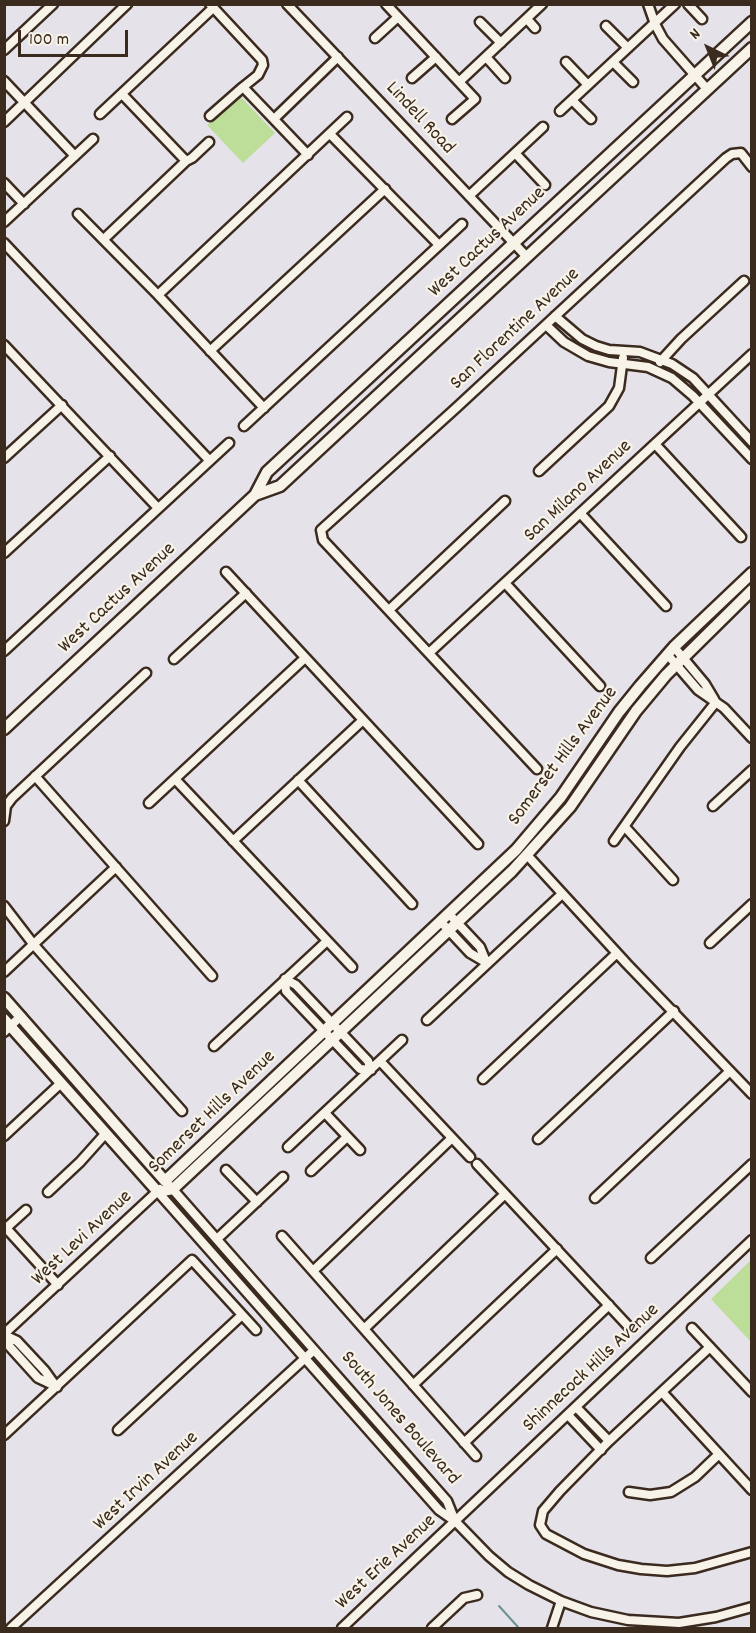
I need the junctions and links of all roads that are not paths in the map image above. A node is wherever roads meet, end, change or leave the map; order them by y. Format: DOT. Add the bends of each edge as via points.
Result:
graph roads {
  1 [pos="53,4"];
  2 [pos="127,4"];
  3 [pos="287,4"];
  4 [pos="648,4"];
  5 [pos="675,4"];
  6 [pos="688,4"];
  7 [pos="388,5"];
  8 [pos="540,5"];
  9 [pos="212,6"];
  10 [pos="398,16"];
  11 [pos="527,19"];
  12 [pos="702,19"];
  13 [pos="480,22"];
  14 [pos="752,22"];
  15 [pos="655,24"];
  16 [pos="606,26"];
  17 [pos="535,28"];
  18 [pos="375,38"];
  19 [pos="501,43"];
  20 [pos="628,48"];
  21 [pos="752,48"];
  22 [pos="4,50"];
  23 [pos="338,57"];
  24 [pos="436,57"];
  25 [pos="486,57"];
  26 [pos="566,62"];
  27 [pos="613,62"];
  28 [pos="694,76"];
  29 [pos="412,78"];
  30 [pos="505,78"];
  31 [pos="4,81"];
  32 [pos="459,82"];
  33 [pos="633,82"];
  34 [pos="588,85"];
  35 [pos="243,87"];
  36 [pos="707,89"];
  37 [pos="122,94"];
  38 [pos="572,100"];
  39 [pos="25,103"];
  40 [pos="560,111"];
  41 [pos="100,114"];
  42 [pos="210,116"];
  43 [pos="348,117"];
  44 [pos="274,118"];
  45 [pos="452,119"];
  46 [pos="591,119"];
  47 [pos="4,122"];
  48 [pos="543,127"];
  49 [pos="330,134"];
  50 [pos="93,139"];
  51 [pos="209,141"];
  52 [pos="515,153"];
  53 [pos="308,155"];
  54 [pos="75,156"];
  55 [pos="186,161"];
  56 [pos="752,167"];
  57 [pos="4,183"];
  58 [pos="544,185"];
  59 [pos="385,189"];
  60 [pos="470,196"];
  61 [pos="24,204"];
  62 [pos="78,214"];
  63 [pos="4,222"];
  64 [pos="462,224"];
  65 [pos="104,239"];
  66 [pos="4,243"];
  67 [pos="514,243"];
  68 [pos="439,245"];
  69 [pos="527,256"];
  70 [pos="744,281"];
  71 [pos="158,294"];
  72 [pos="555,316"];
  73 [pos="546,325"];
  74 [pos="4,345"];
  75 [pos="210,351"];
  76 [pos="624,351"];
  77 [pos="752,354"];
  78 [pos="661,359"];
  79 [pos="623,362"];
  80 [pos="657,370"];
  81 [pos="708,394"];
  82 [pos="700,402"];
  83 [pos="62,405"];
  84 [pos="264,408"];
  85 [pos="244,426"];
  86 [pos="752,442"];
  87 [pos="229,443"];
  88 [pos="655,444"];
  89 [pos="4,445"];
  90 [pos="8,455"];
  91 [pos="110,456"];
  92 [pos="752,459"];
  93 [pos="209,460"];
  94 [pos="539,471"];
  95 [pos="255,495"];
  96 [pos="505,501"];
  97 [pos="158,508"];
  98 [pos="580,513"];
  99 [pos="741,537"];
  100 [pos="4,553"];
  101 [pos="226,572"];
  102 [pos="752,573"];
  103 [pos="504,584"];
  104 [pos="752,590"];
  105 [pos="246,593"];
  106 [pos="666,606"];
  107 [pos="389,609"];
  108 [pos="4,651"];
  109 [pos="670,651"];
  110 [pos="429,653"];
  111 [pos="305,658"];
  112 [pos="174,659"];
  113 [pos="679,661"];
  114 [pos="146,673"];
  115 [pos="600,686"];
  116 [pos="716,702"];
  117 [pos="363,720"];
  118 [pos="4,729"];
  119 [pos="752,738"];
  120 [pos="537,769"];
  121 [pos="752,770"];
  122 [pos="35,776"];
  123 [pos="175,779"];
  124 [pos="298,780"];
  125 [pos="149,803"];
  126 [pos="713,806"];
  127 [pos="4,821"];
  128 [pos="625,827"];
  129 [pos="233,841"];
  130 [pos="614,841"];
  131 [pos="477,844"];
  132 [pos="527,855"];
  133 [pos="116,867"];
  134 [pos="673,880"];
  135 [pos="562,894"];
  136 [pos="412,904"];
  137 [pos="752,904"];
  138 [pos="4,906"];
  139 [pos="445,918"];
  140 [pos="454,927"];
  141 [pos="327,941"];
  142 [pos="711,943"];
  143 [pos="34,945"];
  144 [pos="617,953"];
  145 [pos="487,964"];
  146 [pos="352,967"];
  147 [pos="4,972"];
  148 [pos="212,976"];
  149 [pos="285,979"];
  150 [pos="4,998"];
  151 [pos="674,1011"];
  152 [pos="21,1016"];
  153 [pos="427,1020"];
  154 [pos="6,1026"];
  155 [pos="328,1027"];
  156 [pos="336,1036"];
  157 [pos="402,1040"];
  158 [pos="214,1046"];
  159 [pos="380,1061"];
  160 [pos="371,1070"];
  161 [pos="730,1071"];
  162 [pos="483,1079"];
  163 [pos="61,1083"];
  164 [pos="752,1094"];
  165 [pos="182,1111"];
  166 [pos="325,1113"];
  167 [pos="106,1133"];
  168 [pos="4,1136"];
  169 [pos="347,1137"];
  170 [pos="452,1138"];
  171 [pos="538,1139"];
  172 [pos="288,1147"];
  173 [pos="360,1150"];
  174 [pos="470,1157"];
  175 [pos="477,1164"];
  176 [pos="752,1164"];
  177 [pos="226,1170"];
  178 [pos="311,1171"];
  179 [pos="284,1177"];
  180 [pos="169,1185"];
  181 [pos="48,1192"];
  182 [pos="158,1192"];
  183 [pos="505,1194"];
  184 [pos="595,1198"];
  185 [pos="257,1202"];
  186 [pos="26,1210"];
  187 [pos="5,1229"];
  188 [pos="282,1236"];
  189 [pos="217,1239"];
  190 [pos="752,1240"];
  191 [pos="557,1249"];
  192 [pos="651,1258"];
  193 [pos="313,1270"];
  194 [pos="58,1285"];
  195 [pos="609,1305"];
  196 [pos="242,1315"];
  197 [pos="629,1327"];
  198 [pos="692,1328"];
  199 [pos="364,1329"];
  200 [pos="256,1330"];
  201 [pos="4,1335"];
  202 [pos="710,1347"];
  203 [pos="314,1350"];
  204 [pos="305,1358"];
  205 [pos="413,1385"];
  206 [pos="57,1387"];
  207 [pos="662,1392"];
  208 [pos="752,1392"];
  209 [pos="576,1407"];
  210 [pos="568,1415"];
  211 [pos="118,1430"];
  212 [pos="4,1435"];
  213 [pos="609,1441"];
  214 [pos="464,1443"];
  215 [pos="600,1450"];
  216 [pos="719,1454"];
  217 [pos="476,1456"];
  218 [pos="752,1490"];
  219 [pos="629,1492"];
  220 [pos="456,1522"];
  221 [pos="752,1552"];
  222 [pos="477,1595"];
  223 [pos="561,1602"];
  224 [pos="752,1607"];
  225 [pos="11,1629"];
  226 [pos="342,1629"];
  227 [pos="432,1629"];
  228 [pos="552,1629"];
  1 -- 22 [label="street"];
  2 -- 39 [label="street"];
  3 -- 23 [label="street, Lindell Road"];
  4 -- 15 [label="street"];
  5 -- 15 [label="street"];
  6 -- 12 [label="street"];
  7 -- 10 [label="street"];
  8 -- 11 [label="street"];
  9 -- 35 [label="street" via="262,60 258,75"];
  9 -- 37 [label="street"];
  10 -- 18 [label="street"];
  10 -- 24 [label="street"];
  11 -- 17 [label="street"];
  11 -- 19 [label="street"];
  13 -- 19 [label="street"];
  14 -- 28 [label="main road, West Cactus Avenue"];
  15 -- 20 [label="street"];
  15 -- 28 [label="street"];
  16 -- 20 [label="street"];
  19 -- 25 [label="street"];
  20 -- 27 [label="street"];
  21 -- 36 [label="main road, West Cactus Avenue"];
  23 -- 44 [label="street"];
  23 -- 60 [label="street, Lindell Road"];
  24 -- 29 [label="street"];
  24 -- 32 [label="street"];
  25 -- 30 [label="street"];
  25 -- 32 [label="street"];
  26 -- 34 [label="street"];
  27 -- 33 [label="street"];
  27 -- 34 [label="street"];
  28 -- 36 [label="street"];
  28 -- 67 [label="main road, West Cactus Avenue"];
  31 -- 39 [label="street"];
  32 -- 45 [label="street" via="475,99"];
  34 -- 38 [label="street"];
  35 -- 42 [label="street"];
  35 -- 44 [label="street"];
  36 -- 69 [label="main road, West Cactus Avenue"];
  37 -- 41 [label="street"];
  37 -- 55 [label="street"];
  38 -- 40 [label="street"];
  38 -- 46 [label="street"];
  39 -- 47 [label="street"];
  39 -- 54 [label="street"];
  43 -- 49 [label="street"];
  44 -- 53 [label="street"];
  48 -- 52 [label="street"];
  49 -- 53 [label="street"];
  49 -- 59 [label="street"];
  50 -- 54 [label="street"];
  51 -- 55 [label="street"];
  52 -- 58 [label="street"];
  52 -- 60 [label="street"];
  53 -- 71 [label="street"];
  54 -- 61 [label="street"];
  55 -- 65 [label="street"];
  56 -- 72 [label="street, San Florentine Avenue" via="741,153 726,158"];
  57 -- 61 [label="street"];
  59 -- 68 [label="street"];
  59 -- 75 [label="street"];
  60 -- 67 [label="street, Lindell Road"];
  61 -- 63 [label="street"];
  62 -- 65 [label="street"];
  64 -- 68 [label="street"];
  65 -- 71 [label="street"];
  66 -- 93 [label="street"];
  67 -- 69 [label="street, Lindell Road"];
  67 -- 95 [label="main road, West Cactus Avenue" via="267,472"];
  68 -- 84 [label="street"];
  69 -- 95 [label="main road, West Cactus Avenue" via="280,486"];
  70 -- 78 [label="street"];
  71 -- 75 [label="street"];
  72 -- 73 [label="street, San Florentine Avenue"];
  72 -- 76 [label="street" via="582,339 609,350"];
  73 -- 79 [label="street" via="575,350"];
  73 -- 107 [label="street, San Florentine Avenue" via="321,530 323,540"];
  74 -- 83 [label="street"];
  75 -- 84 [label="street"];
  76 -- 78 [label="street"];
  76 -- 79 [label="street"];
  77 -- 81 [label="street, San Milano Avenue"];
  78 -- 80 [label="street"];
  78 -- 81 [label="street" via="693,378"];
  79 -- 80 [label="street"];
  79 -- 94 [label="street" via="619,388 609,406"];
  80 -- 82 [label="street"];
  81 -- 82 [label="street, San Milano Avenue"];
  81 -- 86 [label="street"];
  82 -- 88 [label="street, San Milano Avenue"];
  82 -- 92 [label="street"];
  83 -- 90 [label="street"];
  83 -- 91 [label="street"];
  84 -- 85 [label="street"];
  87 -- 93 [label="street"];
  88 -- 98 [label="street, San Milano Avenue"];
  88 -- 99 [label="street"];
  89 -- 90 [label="street"];
  91 -- 97 [label="street"];
  91 -- 100 [label="street"];
  93 -- 97 [label="street"];
  95 -- 118 [label="main road, West Cactus Avenue"];
  96 -- 107 [label="street"];
  97 -- 108 [label="street"];
  98 -- 103 [label="street, San Milano Avenue"];
  98 -- 106 [label="street"];
  101 -- 105 [label="street"];
  102 -- 109 [label="main road, Somerset Hills Avenue"];
  103 -- 110 [label="street, San Milano Avenue"];
  103 -- 115 [label="street"];
  104 -- 113 [label="main road, Somerset Hills Avenue"];
  105 -- 111 [label="street"];
  105 -- 112 [label="street"];
  107 -- 110 [label="street"];
  109 -- 113 [label="street"];
  109 -- 139 [label="main road, Somerset Hills Avenue" via="619,712 535,830"];
  110 -- 120 [label="street"];
  111 -- 117 [label="street"];
  111 -- 123 [label="street"];
  113 -- 116 [label="street" via="698,690"];
  113 -- 132 [label="main road, Somerset Hills Avenue" via="636,711 570,807"];
  114 -- 122 [label="street"];
  116 -- 119 [label="street"];
  116 -- 128 [label="street"];
  117 -- 124 [label="street"];
  117 -- 131 [label="street"];
  121 -- 126 [label="street"];
  122 -- 127 [label="street" via="9,802"];
  122 -- 133 [label="street"];
  123 -- 125 [label="street"];
  123 -- 129 [label="street"];
  124 -- 129 [label="street"];
  124 -- 136 [label="street"];
  128 -- 130 [label="street"];
  128 -- 134 [label="street"];
  129 -- 141 [label="street"];
  132 -- 135 [label="street"];
  132 -- 140 [label="main road, Somerset Hills Avenue"];
  133 -- 143 [label="street"];
  133 -- 148 [label="street"];
  135 -- 144 [label="street"];
  135 -- 145 [label="street"];
  137 -- 142 [label="street"];
  138 -- 143 [label="street"];
  139 -- 140 [label="street"];
  139 -- 155 [label="main road, Somerset Hills Avenue"];
  140 -- 145 [label="street" via="470,953"];
  140 -- 156 [label="main road, Somerset Hills Avenue"];
  141 -- 146 [label="street"];
  141 -- 149 [label="street"];
  143 -- 147 [label="street"];
  143 -- 165 [label="street"];
  144 -- 151 [label="street"];
  144 -- 162 [label="street"];
  145 -- 153 [label="street"];
  149 -- 155 [label="street" via="286,991"];
  149 -- 158 [label="street"];
  150 -- 152 [label="main road, South Jones Boulevard"];
  151 -- 161 [label="street"];
  151 -- 171 [label="street"];
  152 -- 154 [label="street"];
  152 -- 180 [label="main road, South Jones Boulevard"];
  154 -- 163 [label="main road, South Jones Boulevard"];
  155 -- 156 [label="street"];
  155 -- 180 [label="main road, Somerset Hills Avenue"];
  156 -- 160 [label="street" via="360,1068"];
  156 -- 180 [label="main road, Somerset Hills Avenue"];
  157 -- 159 [label="street"];
  159 -- 160 [label="street"];
  159 -- 170 [label="street"];
  160 -- 166 [label="street"];
  161 -- 164 [label="street"];
  161 -- 184 [label="street"];
  163 -- 167 [label="main road, South Jones Boulevard"];
  163 -- 168 [label="street"];
  166 -- 169 [label="street"];
  166 -- 172 [label="street"];
  167 -- 181 [label="street"];
  167 -- 182 [label="main road, South Jones Boulevard"];
  169 -- 173 [label="street"];
  169 -- 178 [label="street"];
  170 -- 174 [label="street"];
  170 -- 193 [label="street"];
  175 -- 183 [label="street"];
  176 -- 192 [label="street"];
  177 -- 185 [label="street"];
  179 -- 185 [label="street"];
  180 -- 182 [label="main road, Somerset Hills Avenue"];
  180 -- 189 [label="street, South Jones Boulevard"];
  182 -- 194 [label="street, West Levi Avenue"];
  182 -- 204 [label="street, South Jones Boulevard"];
  183 -- 191 [label="street"];
  183 -- 199 [label="street"];
  185 -- 189 [label="street"];
  186 -- 187 [label="street"];
  187 -- 194 [label="street"];
  188 -- 193 [label="street"];
  189 -- 203 [label="street, South Jones Boulevard"];
  190 -- 209 [label="street, Shinnecock Hills Avenue"];
  191 -- 195 [label="street"];
  191 -- 205 [label="street"];
  193 -- 199 [label="street"];
  194 -- 201 [label="street, West Levi Avenue"];
  195 -- 197 [label="street"];
  195 -- 214 [label="street"];
  196 -- 200 [label="street"];
  196 -- 206 [label="street" via="192,1260"];
  196 -- 211 [label="street"];
  198 -- 202 [label="street"];
  199 -- 205 [label="street"];
  201 -- 206 [label="street" via="38,1378"];
  202 -- 207 [label="street"];
  202 -- 208 [label="street"];
  203 -- 204 [label="street, West Irvin Avenue"];
  203 -- 220 [label="street, South Jones Boulevard" via="447,1501"];
  204 -- 220 [label="street, South Jones Boulevard" via="439,1510"];
  204 -- 225 [label="street, West Irvin Avenue"];
  205 -- 214 [label="street"];
  206 -- 212 [label="street"];
  207 -- 213 [label="street"];
  207 -- 216 [label="street"];
  209 -- 210 [label="street, Shinnecock Hills Avenue"];
  209 -- 213 [label="street"];
  210 -- 215 [label="street"];
  210 -- 220 [label="street, Shinnecock Hills Avenue"];
  213 -- 215 [label="street"];
  214 -- 217 [label="street"];
  215 -- 221 [label="street" via="543,1511 540,1520 546,1534 603,1561 641,1569 695,1568"];
  216 -- 218 [label="street"];
  216 -- 219 [label="street" via="695,1477 671,1492"];
  220 -- 223 [label="street" via="503,1568"];
  220 -- 226 [label="street, West Erie Avenue"];
  222 -- 227 [label="street" via="464,1598"];
  223 -- 224 [label="street" via="609,1617 665,1623 716,1617"];
  223 -- 228 [label="street"];
}
